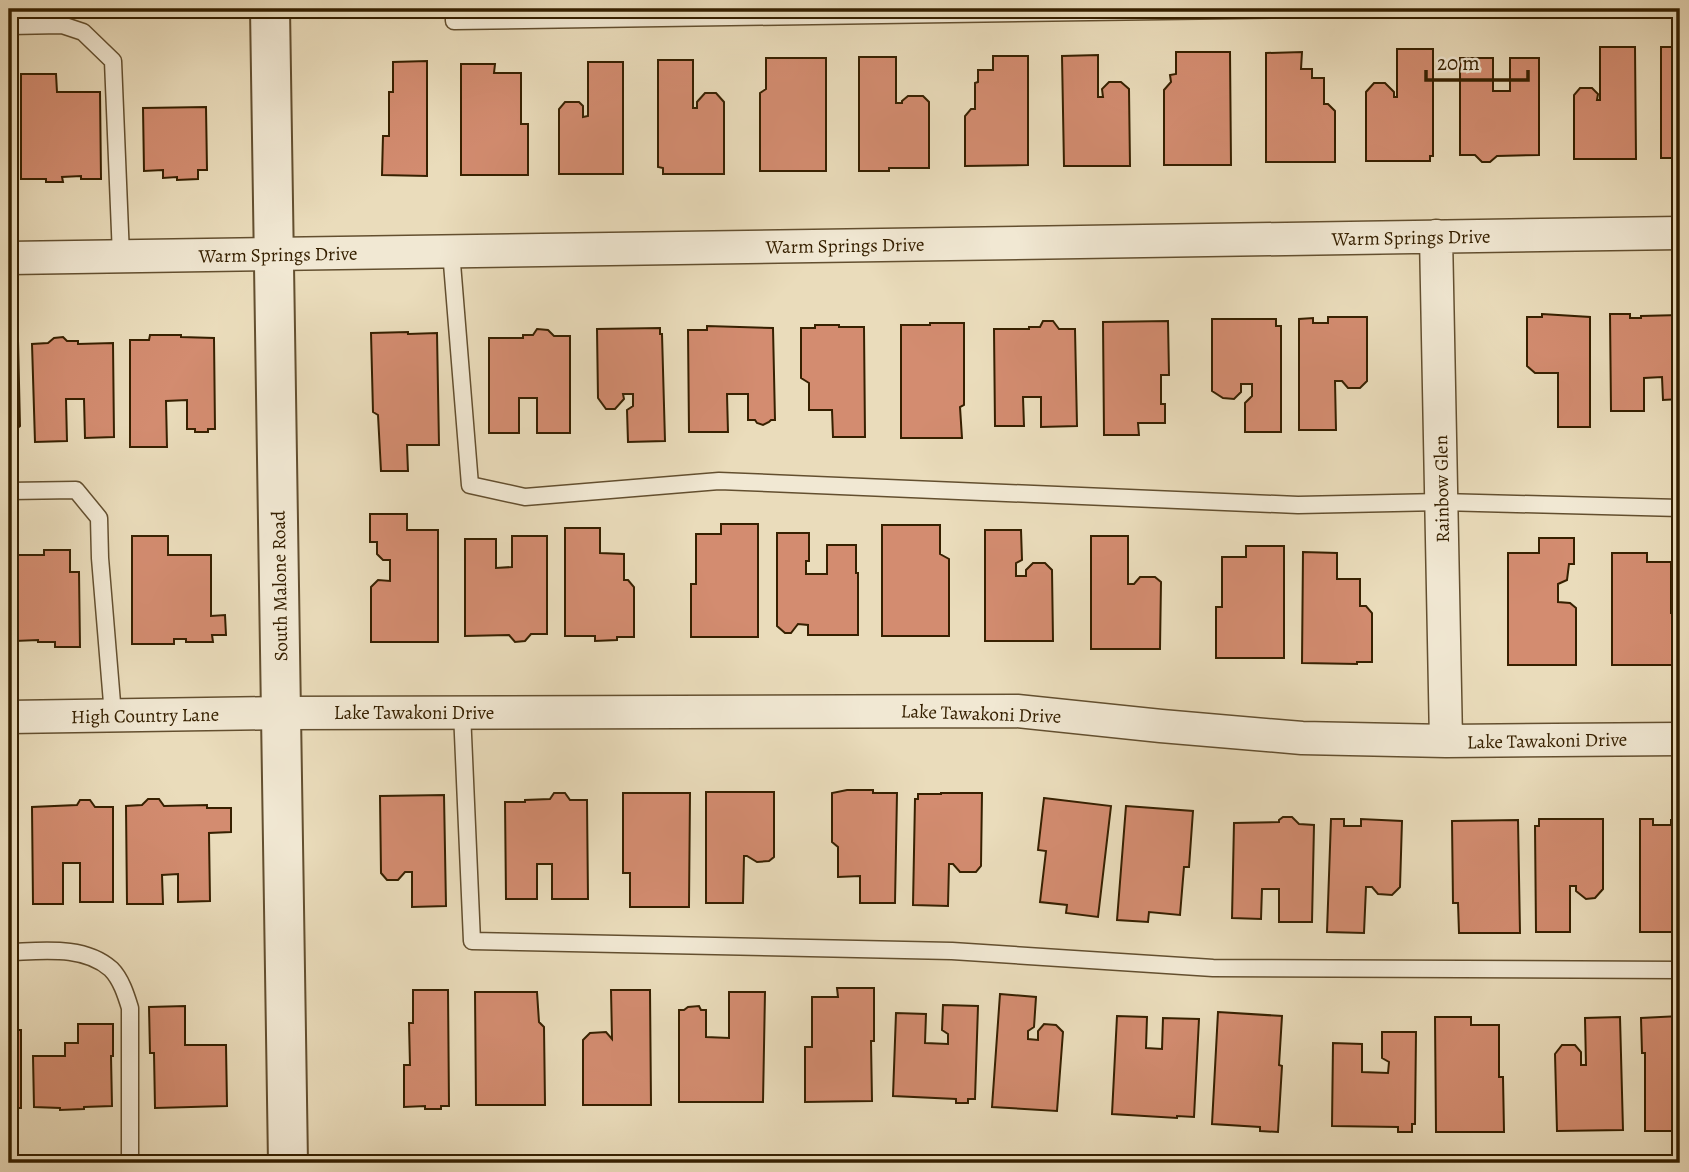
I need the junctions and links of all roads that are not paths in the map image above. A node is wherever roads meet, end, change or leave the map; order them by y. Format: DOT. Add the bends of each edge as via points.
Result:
graph roads {
  1 [pos="270,9"];
  2 [pos="454,9"];
  3 [pos="1304,9"];
  4 [pos="9,26"];
  5 [pos="1680,233"];
  6 [pos="1436,236"];
  7 [pos="451,251"];
  8 [pos="274,254"];
  9 [pos="121,256"];
  10 [pos="9,258"];
  11 [pos="9,491"];
  12 [pos="1441,502"];
  13 [pos="1680,508"];
  14 [pos="462,712"];
  15 [pos="281,713"];
  16 [pos="113,715"];
  17 [pos="9,717"];
  18 [pos="1680,739"];
  19 [pos="1446,741"];
  20 [pos="9,951"];
  21 [pos="1680,970"];
  22 [pos="131,1163"];
  23 [pos="288,1163"];
  1 -- 8 [label="street, South Malone Road"];
  2 -- 3 [label="lane" via="454,21"];
  4 -- 9 [label="lane" via="62,25 83,32 113,61"];
  5 -- 6 [label="street, Warm Springs Drive"];
  6 -- 7 [label="street, Warm Springs Drive"];
  6 -- 12 [label="street, Rainbow Glen"];
  7 -- 8 [label="street, Warm Springs Drive"];
  7 -- 12 [label="lane" via="470,485 525,497 719,481 1298,505"];
  8 -- 9 [label="street, Warm Springs Drive"];
  8 -- 15 [label="street, South Malone Road"];
  9 -- 10 [label="street, Warm Springs Drive"];
  11 -- 16 [label="lane" via="76,490 99,518"];
  12 -- 13 [label="lane"];
  12 -- 19 [label="street, Rainbow Glen"];
  14 -- 15 [label="street, Lake Tawakoni Drive"];
  14 -- 19 [label="street, Lake Tawakoni Drive" via="1017,711 1302,738"];
  14 -- 21 [label="lane" via="472,941 952,951 1213,968"];
  15 -- 16 [label="street, High Country Lane"];
  15 -- 23 [label="street, South Malone Road"];
  16 -- 17 [label="street, High Country Lane"];
  18 -- 19 [label="street, Lake Tawakoni Drive"];
  20 -- 22 [label="lane" via="86,954 111,969 124,989 130,1008"];
}
